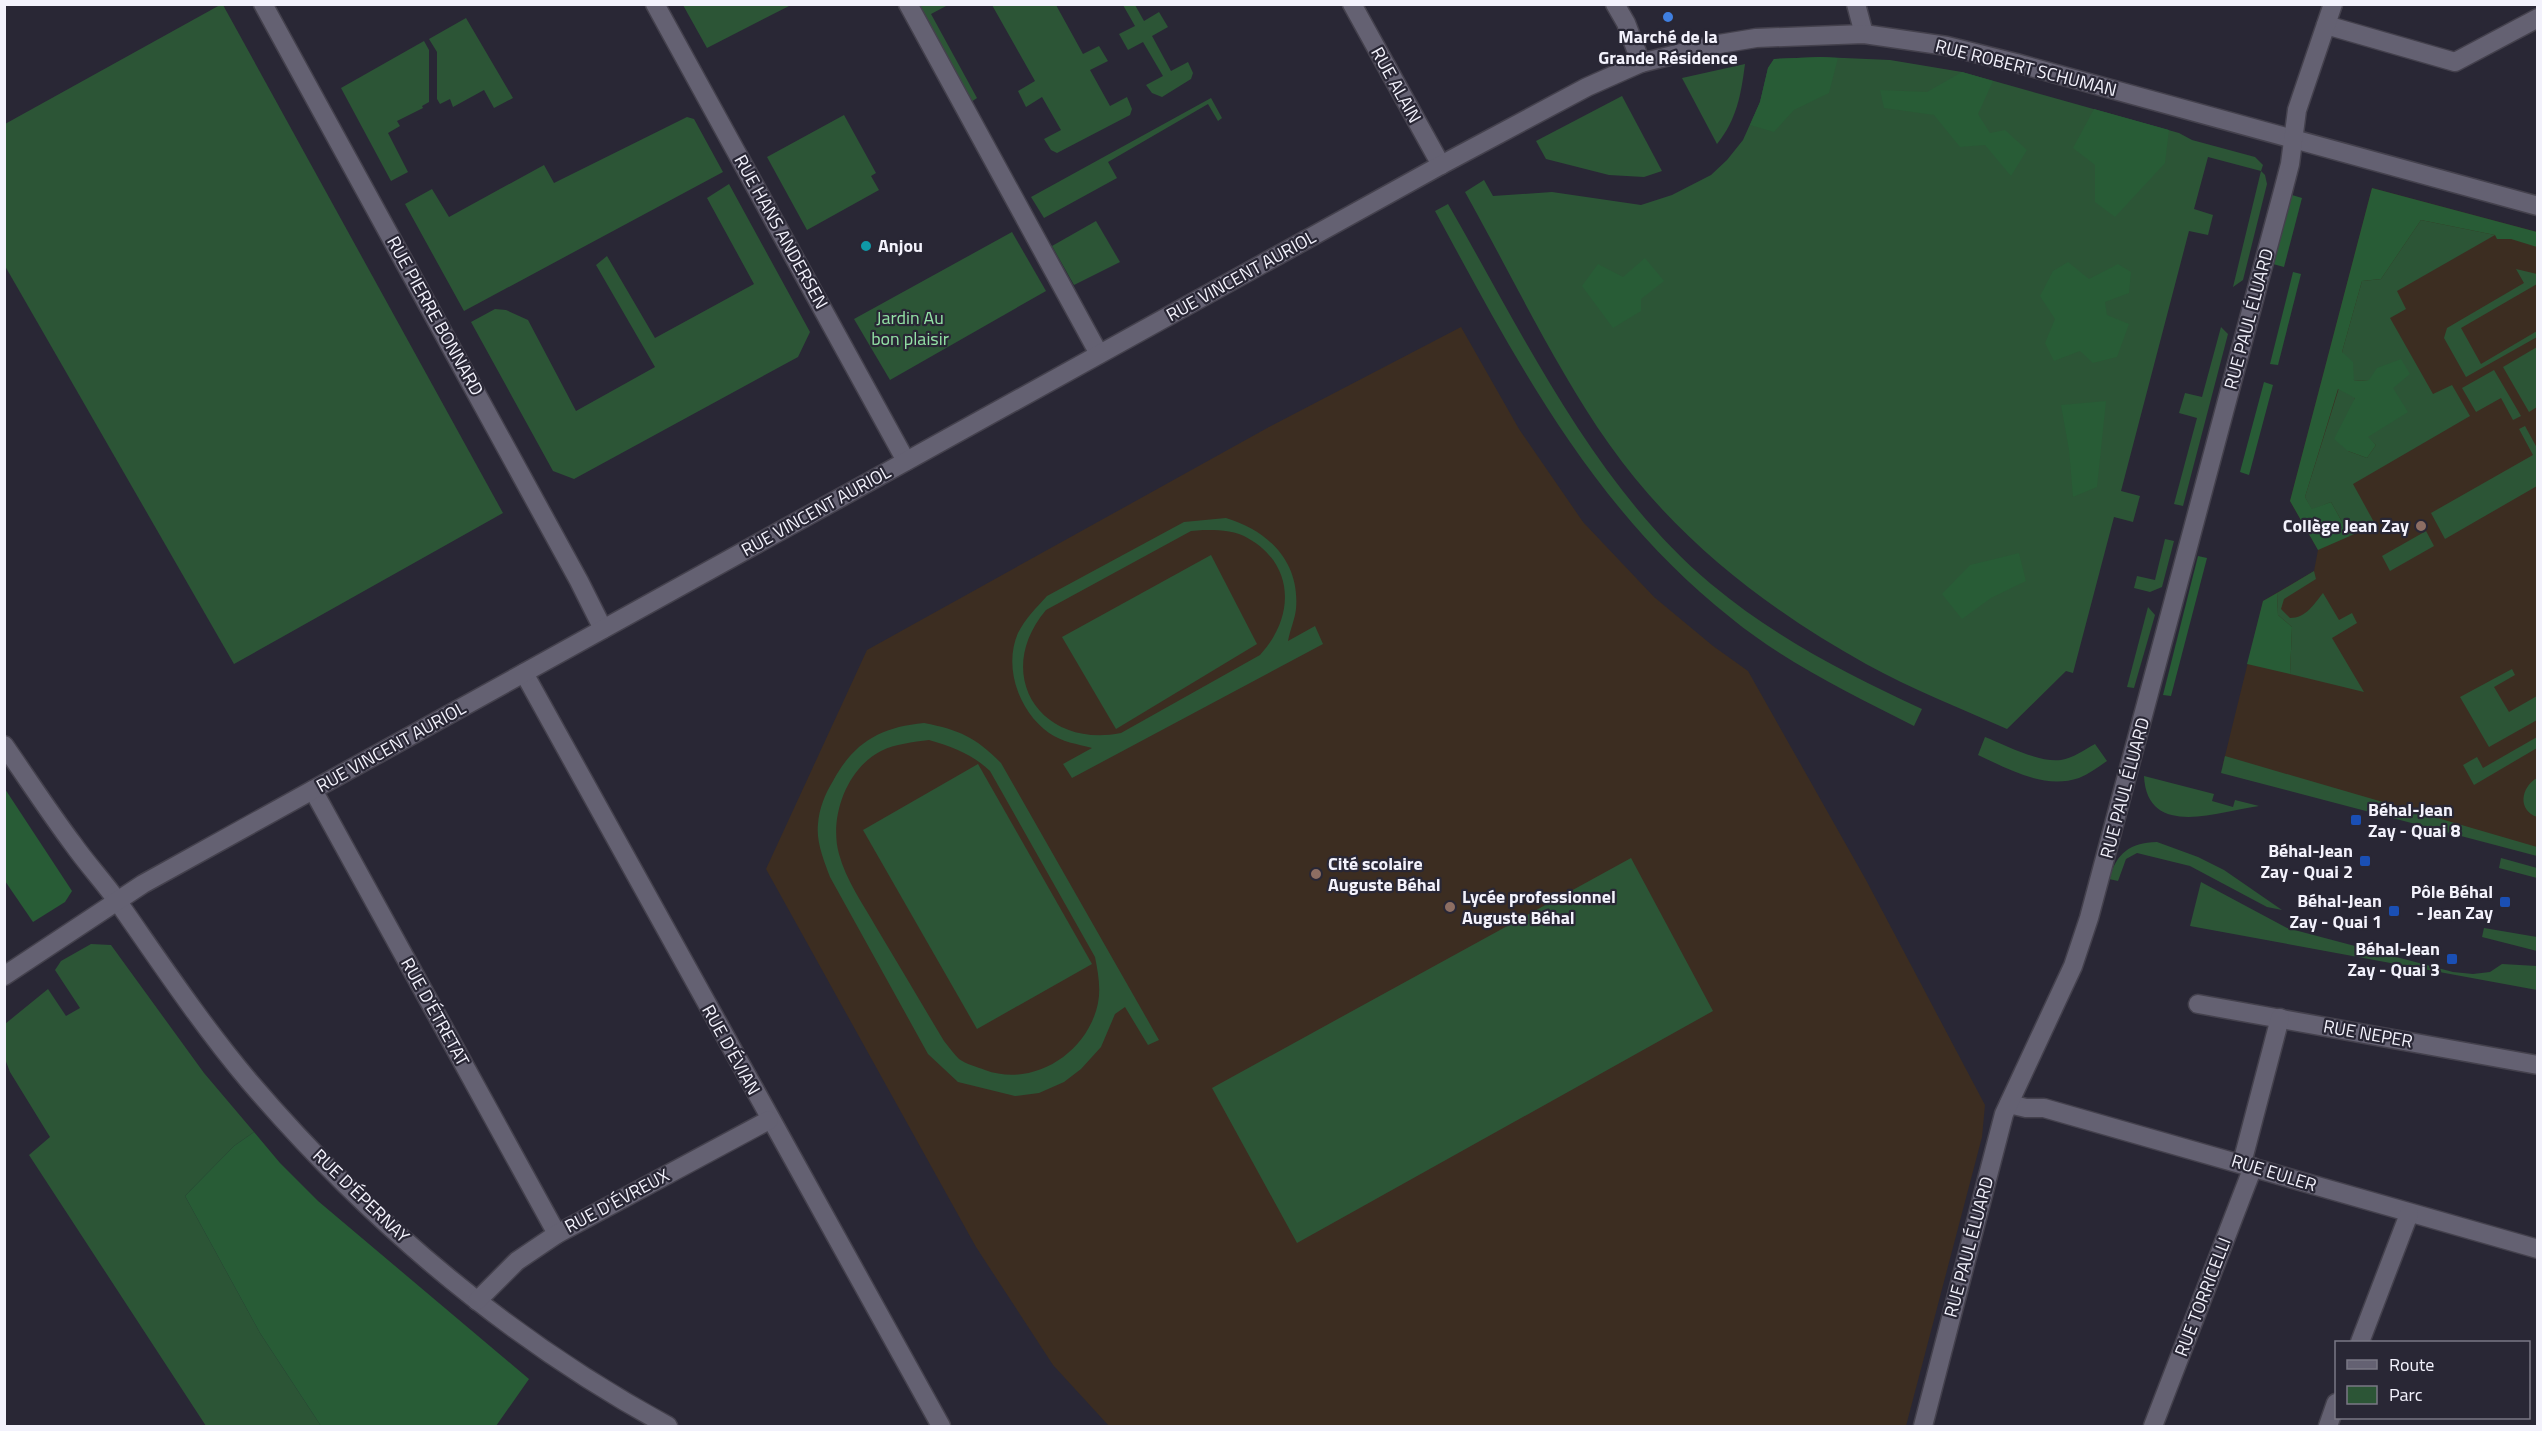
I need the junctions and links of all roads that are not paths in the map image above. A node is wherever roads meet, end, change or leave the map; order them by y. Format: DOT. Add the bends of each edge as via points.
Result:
graph roads {
  1 [pos="263,4"];
  2 [pos="655,4"];
  3 [pos="908,4"];
  4 [pos="1352,4"];
  5 [pos="1615,4"];
  6 [pos="1856,4"];
  7 [pos="2333,4"];
  8 [pos="2538,18"];
  9 [pos="2326,25"];
  10 [pos="1864,34"];
  11 [pos="1641,63"];
  12 [pos="1516,124"];
  13 [pos="2293,139"];
  14 [pos="1441,165"];
  15 [pos="2538,206"];
  16 [pos="1099,354"];
  17 [pos="906,460"];
  18 [pos="603,630"];
  19 [pos="524,673"];
  20 [pos="4,745"];
  21 [pos="313,790"];
  22 [pos="116,900"];
  23 [pos="4,976"];
  24 [pos="2198,1004"];
  25 [pos="2280,1018"];
  26 [pos="2538,1065"];
  27 [pos="2009,1104"];
  28 [pos="770,1120"];
  29 [pos="2248,1165"];
  30 [pos="2409,1214"];
  31 [pos="557,1234"];
  32 [pos="2538,1249"];
  33 [pos="477,1301"];
  34 [pos="2360,1341"];
  35 [pos="2335,1408"];
  36 [pos="668,1426"];
  37 [pos="941,1426"];
  38 [pos="1923,1426"];
  39 [pos="2153,1426"];
  40 [pos="2328,1426"];
  1 -- 18 [label="street, RUE PIERRE BONNARD"];
  2 -- 17 [label="street, RUE HANS ANDERSEN"];
  3 -- 16 [label="street"];
  4 -- 14 [label="street, RUE ALAIN"];
  5 -- 11 [label="street"];
  6 -- 10 [label="street"];
  7 -- 9 [label="street, RUE PAUL ÉLUARD"];
  8 -- 9 [label="street" via="2455,62"];
  9 -- 13 [label="street, RUE PAUL ÉLUARD" via="2297,110"];
  10 -- 11 [label="street, RUE ROBERT SCHUMAN" via="1756,38"];
  10 -- 13 [label="street, RUE ROBERT SCHUMAN" via="1947,46"];
  11 -- 12 [label="street, RUE ROBERT SCHUMAN"];
  12 -- 14 [label="street, RUE VINCENT AURIOL"];
  13 -- 15 [label="street, RUE ROBERT SCHUMAN"];
  13 -- 27 [label="street, RUE PAUL ÉLUARD" via="2283,191 2089,918 2073,966"];
  14 -- 16 [label="street, RUE VINCENT AURIOL"];
  16 -- 17 [label="street, RUE VINCENT AURIOL"];
  17 -- 18 [label="street, RUE VINCENT AURIOL"];
  18 -- 19 [label="street, RUE VINCENT AURIOL"];
  19 -- 21 [label="street, RUE VINCENT AURIOL"];
  19 -- 28 [label="street, RUE D'ÉVIAN"];
  20 -- 22 [label="street, RUE D'ÉPERNAY"];
  21 -- 22 [label="street, RUE VINCENT AURIOL"];
  21 -- 31 [label="street, RUE D'ÉTRETAT"];
  22 -- 23 [label="street, RUE VINCENT AURIOL"];
  22 -- 33 [label="street, RUE D'ÉPERNAY" via="250,1082 343,1182"];
  24 -- 25 [label="street, RUE NEPER"];
  25 -- 26 [label="street, RUE NEPER"];
  25 -- 29 [label="street, RUE TORRICELLI"];
  27 -- 29 [label="street, RUE EULER" via="2044,1108"];
  27 -- 38 [label="street, RUE PAUL ÉLUARD"];
  28 -- 31 [label="street, RUE D'ÉVREUX"];
  28 -- 37 [label="street, RUE D'ÉVIAN"];
  29 -- 30 [label="street, RUE EULER"];
  29 -- 39 [label="street, RUE TORRICELLI"];
  30 -- 32 [label="street, RUE EULER"];
  30 -- 34 [label="street"];
  31 -- 33 [label="street, RUE D'ÉVREUX" via="517,1261"];
  33 -- 36 [label="street, RUE D'ÉPERNAY" via="551,1356"];
  35 -- 40 [label="street"];
}
